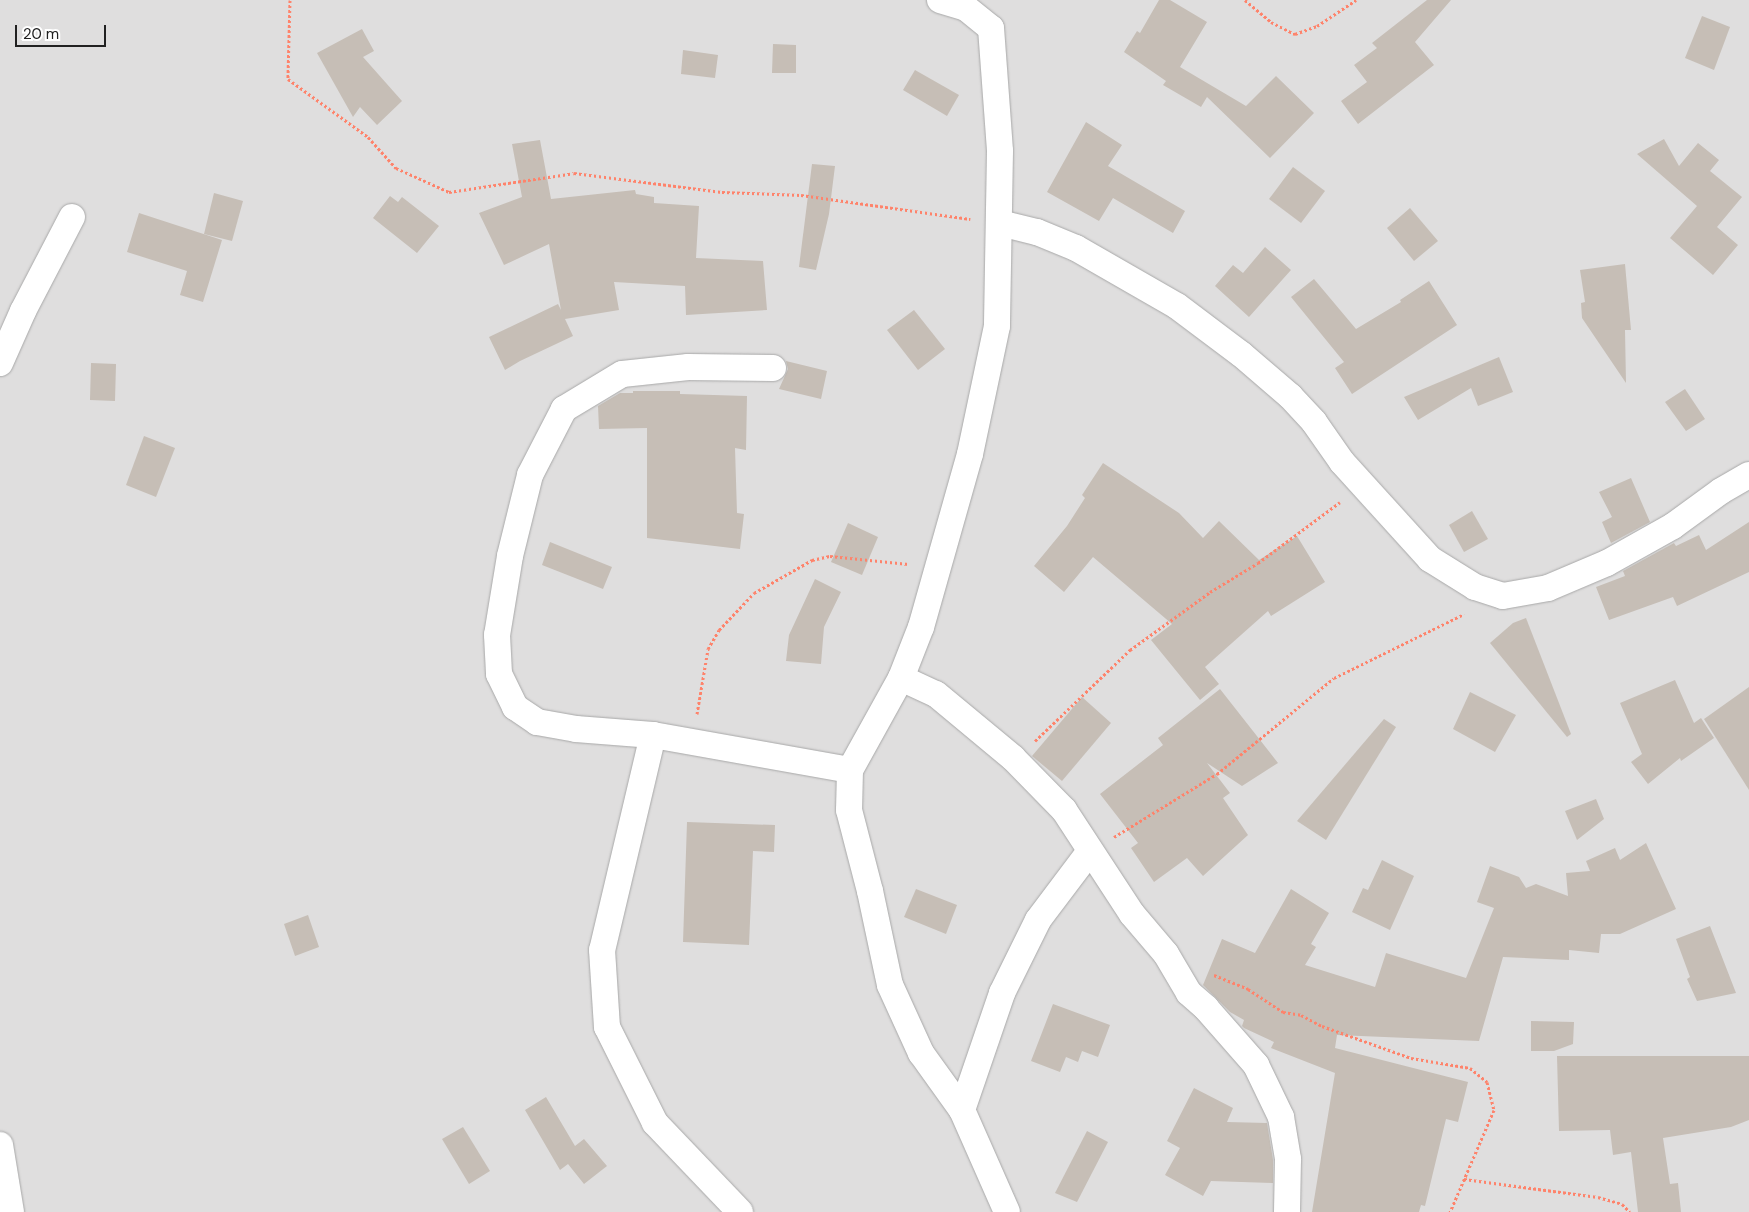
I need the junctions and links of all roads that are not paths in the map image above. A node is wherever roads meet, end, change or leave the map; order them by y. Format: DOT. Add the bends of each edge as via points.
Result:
graph roads {
  1 [pos="940,0"];
  2 [pos="72,217"];
  3 [pos="1000,223"];
  4 [pos="0,363"];
  5 [pos="773,368"];
  6 [pos="1749,475"];
  7 [pos="901,678"];
  8 [pos="653,735"];
  9 [pos="850,770"];
  10 [pos="1090,852"];
  11 [pos="962,1110"];
  12 [pos="0,1145"];
  13 [pos="11,1212"];
  14 [pos="740,1212"];
  15 [pos="1007,1212"];
  16 [pos="1287,1212"];
  1 -- 3 [label="street" via="966,8 991,28 1000,151"];
  2 -- 4 [label="street"];
  3 -- 6 [label="street" via="1037,232 1076,248 1177,306 1241,354 1290,396 1314,422 1342,462 1430,559 1474,587 1503,596 1548,588 1607,563 1673,526"];
  3 -- 7 [label="street" via="997,326 970,454 921,627"];
  5 -- 8 [label="street" via="688,367 622,374 564,409 530,476 510,556 498,626 499,674 515,707 537,722 576,729"];
  7 -- 9 [label="street"];
  7 -- 10 [label="street" via="936,694 1013,758 1064,810"];
  8 -- 9 [label="street"];
  8 -- 14 [label="street" via="602,950 607,1027 655,1123"];
  9 -- 11 [label="street" via="849,810 890,985 921,1053"];
  10 -- 11 [label="street" via="1038,920 1002,994"];
  10 -- 16 [label="street" via="1132,914 1166,954 1189,993 1256,1065 1281,1117 1288,1159"];
  11 -- 15 [label="street"];
  12 -- 13 [label="street"];
}
